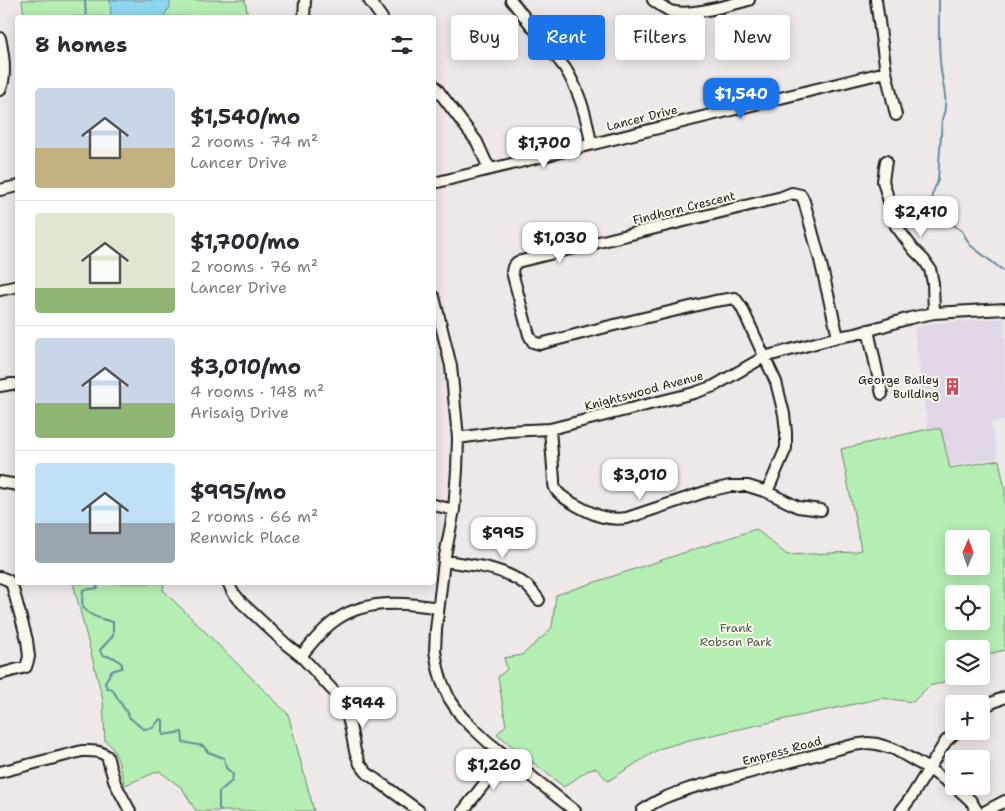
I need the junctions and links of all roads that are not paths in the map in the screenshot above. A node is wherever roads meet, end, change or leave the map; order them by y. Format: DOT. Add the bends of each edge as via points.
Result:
graph roads {
  1 [pos="305,0"];
  2 [pos="369,0"];
  3 [pos="511,0"];
  4 [pos="653,0"];
  5 [pos="749,0"];
  6 [pos="876,0"];
  7 [pos="304,15"];
  8 [pos="380,15"];
  9 [pos="0,38"];
  10 [pos="886,72"];
  11 [pos="436,88"];
  12 [pos="0,90"];
  13 [pos="896,115"];
  14 [pos="591,144"];
  15 [pos="886,161"];
  16 [pos="491,169"];
  17 [pos="436,183"];
  18 [pos="15,187"];
  19 [pos="0,190"];
  20 [pos="15,287"];
  21 [pos="0,290"];
  22 [pos="436,306"];
  23 [pos="1005,310"];
  24 [pos="934,313"];
  25 [pos="868,330"];
  26 [pos="838,337"];
  27 [pos="764,357"];
  28 [pos="15,384"];
  29 [pos="0,386"];
  30 [pos="882,394"];
  31 [pos="550,429"];
  32 [pos="458,438"];
  33 [pos="0,482"];
  34 [pos="15,484"];
  35 [pos="767,492"];
  36 [pos="436,506"];
  37 [pos="454,510"];
  38 [pos="821,510"];
  39 [pos="444,561"];
  40 [pos="0,577"];
  41 [pos="229,585"];
  42 [pos="539,600"];
  43 [pos="438,608"];
  44 [pos="301,656"];
  45 [pos="0,674"];
  46 [pos="1005,697"];
  47 [pos="990,704"];
  48 [pos="947,740"];
  49 [pos="506,756"];
  50 [pos="929,769"];
  51 [pos="0,772"];
  52 [pos="1005,801"];
  53 [pos="130,811"];
  54 [pos="419,811"];
  55 [pos="463,811"];
  56 [pos="575,811"];
  57 [pos="642,811"];
  58 [pos="901,811"];
  59 [pos="977,811"];
  60 [pos="986,811"];
  1 -- 7 [label="street"];
  2 -- 8 [label="street"];
  3 -- 14 [label="street" via="570,75 582,101"];
  4 -- 5 [label="street" via="670,11 681,12"];
  6 -- 10 [label="street"];
  9 -- 12 [label="street" via="4,68"];
  10 -- 13 [label="street"];
  10 -- 14 [label="street, Lancer Drive"];
  11 -- 16 [label="street" via="477,142"];
  14 -- 16 [label="street, Lancer Drive"];
  15 -- 24 [label="street" via="884,181 892,214 896,226 930,269"];
  16 -- 17 [label="street, Lancer Drive"];
  18 -- 19 [label="street"];
  20 -- 21 [label="street"];
  22 -- 32 [label="street" via="451,366"];
  23 -- 24 [label="street, Knightswood Avenue"];
  24 -- 25 [label="street, Knightswood Avenue"];
  25 -- 26 [label="street, Knightswood Avenue"];
  25 -- 30 [label="street"];
  26 -- 27 [label="street, Knightswood Avenue"];
  26 -- 27 [label="street, Findhorn Crescent" via="804,201 792,193 517,262 513,267 515,287 533,342 540,344 735,298"];
  27 -- 31 [label="street, Knightswood Avenue" via="714,386 694,393"];
  27 -- 35 [label="street" via="776,382 786,432 786,448"];
  28 -- 29 [label="street"];
  31 -- 32 [label="street, Knightswood Avenue"];
  31 -- 35 [label="street" via="555,488 560,495 603,517 627,518 730,486 748,486"];
  32 -- 37 [label="street"];
  33 -- 34 [label="street"];
  35 -- 38 [label="street" via="798,507"];
  36 -- 37 [label="street"];
  37 -- 39 [label="street"];
  39 -- 42 [label="street" via="505,572 528,586"];
  39 -- 43 [label="street"];
  40 -- 45 [label="street" via="12,585 29,658 26,667"];
  41 -- 44 [label="street" via="242,603"];
  43 -- 44 [label="street" via="388,604 352,612 333,622"];
  43 -- 49 [label="street" via="435,650 449,698 461,716"];
  44 -- 54 [label="street" via="345,708 355,751 366,773"];
  46 -- 47 [label="street"];
  48 -- 50 [label="street"];
  49 -- 55 [label="street"];
  49 -- 56 [label="street"];
  50 -- 57 [label="street, Empress Road" via="894,749 868,743 853,745 691,788 666,796"];
  50 -- 58 [label="street"];
  50 -- 59 [label="street, Empress Road" via="959,790"];
  51 -- 53 [label="street" via="82,751 100,752 107,756 115,783"];
  52 -- 60 [label="street"];
}
